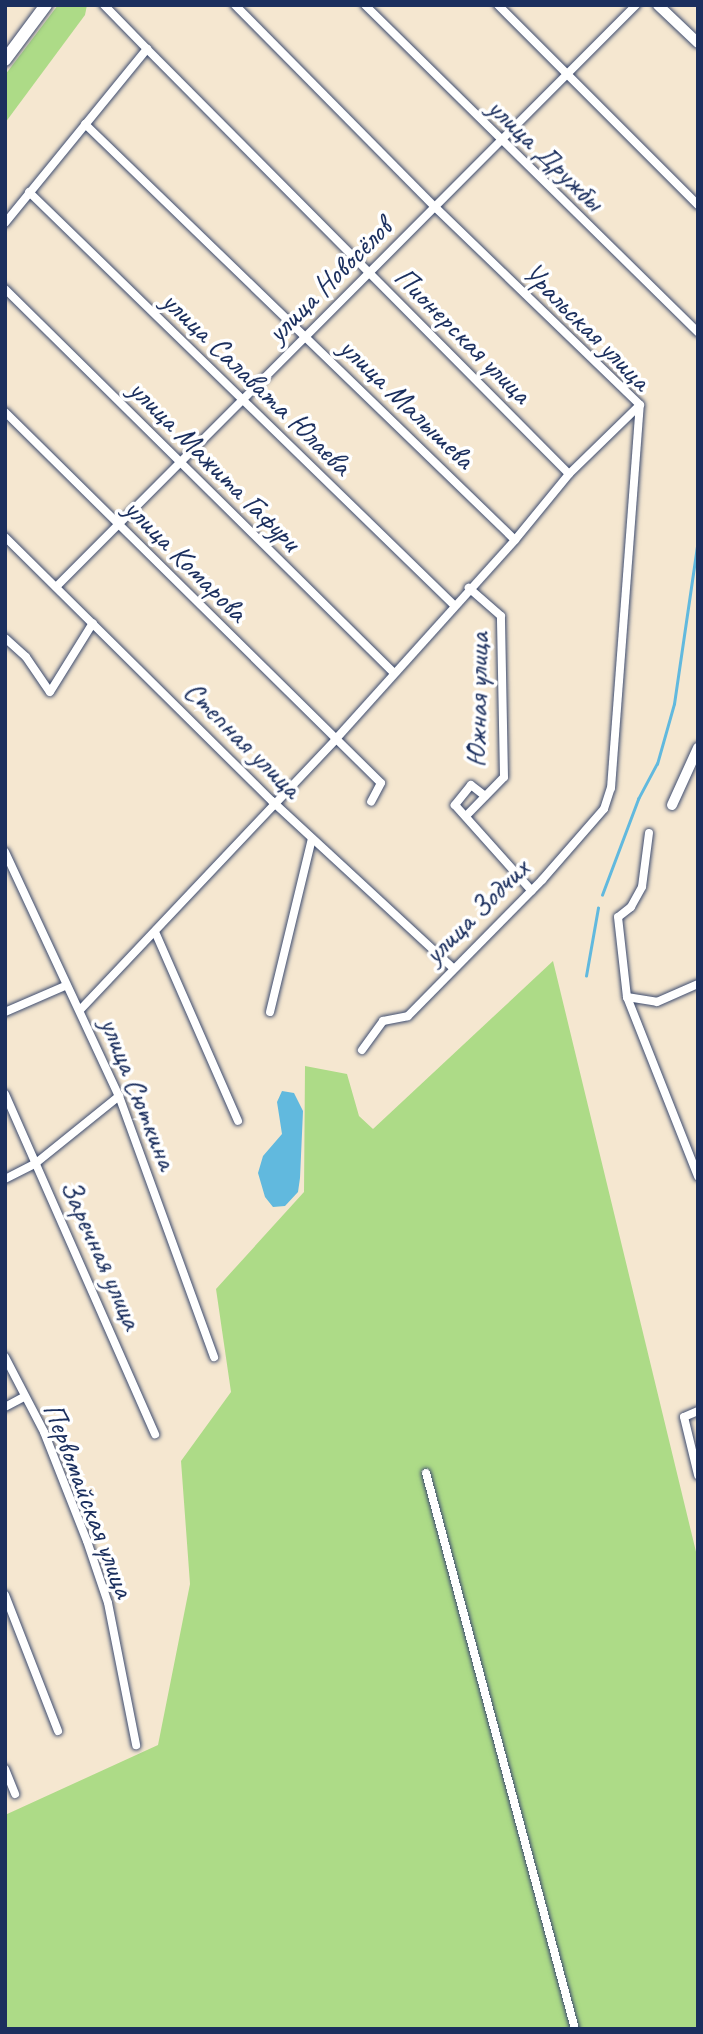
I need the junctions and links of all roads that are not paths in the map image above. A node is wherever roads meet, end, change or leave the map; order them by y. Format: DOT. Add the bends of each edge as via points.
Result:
graph roads {
  1 [pos="46,5"];
  2 [pos="104,5"];
  3 [pos="235,5"];
  4 [pos="365,5"];
  5 [pos="498,5"];
  6 [pos="636,5"];
  7 [pos="658,5"];
  8 [pos="698,43"];
  9 [pos="146,49"];
  10 [pos="5,60"];
  11 [pos="568,74"];
  12 [pos="85,124"];
  13 [pos="501,142"];
  14 [pos="29,192"];
  15 [pos="698,205"];
  16 [pos="435,207"];
  17 [pos="5,223"];
  18 [pos="369,273"];
  19 [pos="5,289"];
  20 [pos="698,332"];
  21 [pos="305,336"];
  22 [pos="241,399"];
  23 [pos="640,405"];
  24 [pos="5,412"];
  25 [pos="178,462"];
  26 [pos="569,474"];
  27 [pos="118,524"];
  28 [pos="5,537"];
  29 [pos="515,540"];
  30 [pos="56,587"];
  31 [pos="469,588"];
  32 [pos="454,606"];
  33 [pos="93,623"];
  34 [pos="5,638"];
  35 [pos="393,672"];
  36 [pos="335,740"];
  37 [pos="698,748"];
  38 [pos="611,788"];
  39 [pos="485,796"];
  40 [pos="272,801"];
  41 [pos="371,802"];
  42 [pos="672,805"];
  43 [pos="466,816"];
  44 [pos="649,833"];
  45 [pos="312,839"];
  46 [pos="5,852"];
  47 [pos="532,891"];
  48 [pos="156,934"];
  49 [pos="453,968"];
  50 [pos="698,984"];
  51 [pos="65,986"];
  52 [pos="627,997"];
  53 [pos="80,1010"];
  54 [pos="5,1012"];
  55 [pos="270,1012"];
  56 [pos="362,1050"];
  57 [pos="5,1094"];
  58 [pos="119,1096"];
  59 [pos="238,1121"];
  60 [pos="36,1163"];
  61 [pos="698,1176"];
  62 [pos="5,1179"];
  63 [pos="5,1357"];
  64 [pos="214,1357"];
  65 [pos="24,1397"];
  66 [pos="5,1407"];
  67 [pos="698,1411"];
  68 [pos="155,1434"];
  69 [pos="426,1473"];
  70 [pos="698,1475"];
  71 [pos="5,1595"];
  72 [pos="58,1731"];
  73 [pos="136,1745"];
  74 [pos="5,1769"];
  75 [pos="15,1794"];
  76 [pos="575,2029"];
  1 -- 10 [label="main road"];
  2 -- 9 [label="street, Пионерская улица"];
  3 -- 16 [label="street, Уральская улица"];
  4 -- 13 [label="street, улица Дружбы"];
  5 -- 11 [label="street"];
  6 -- 11 [label="street, улица Новосёлов"];
  7 -- 8 [label="street"];
  9 -- 12 [label="street"];
  9 -- 18 [label="street, Пионерская улица"];
  11 -- 13 [label="street, улица Новосёлов"];
  11 -- 15 [label="street"];
  12 -- 14 [label="street"];
  12 -- 21 [label="street, улица Малышева"];
  13 -- 16 [label="street, улица Новосёлов"];
  13 -- 20 [label="street, улица Дружбы"];
  14 -- 17 [label="street"];
  14 -- 22 [label="street, улица Салавата Юлаева"];
  16 -- 18 [label="street, улица Новосёлов"];
  16 -- 23 [label="street, Уральская улица"];
  18 -- 21 [label="street, улица Новосёлов"];
  18 -- 26 [label="street, Пионерская улица"];
  19 -- 25 [label="street, улица Мажита Гафури"];
  21 -- 22 [label="street, улица Новосёлов"];
  21 -- 29 [label="street, улица Малышева"];
  22 -- 25 [label="street, улица Новосёлов"];
  22 -- 32 [label="street, улица Салавата Юлаева"];
  23 -- 26 [label="street"];
  23 -- 38 [label="street, Уральская улица"];
  24 -- 27 [label="street, улица Комарова"];
  25 -- 27 [label="street, улица Новосёлов"];
  25 -- 35 [label="street, улица Мажита Гафури"];
  26 -- 29 [label="street"];
  27 -- 30 [label="street, улица Новосёлов"];
  27 -- 36 [label="street, улица Комарова"];
  28 -- 30 [label="street, Степная улица"];
  29 -- 31 [label="street"];
  30 -- 33 [label="street, Степная улица"];
  31 -- 32 [label="street"];
  31 -- 39 [label="street, Южная улица" via="501,616 504,777"];
  32 -- 35 [label="street"];
  33 -- 34 [label="street" via="50,692 26,657"];
  33 -- 40 [label="street, Степная улица"];
  35 -- 36 [label="street"];
  36 -- 40 [label="street"];
  36 -- 41 [label="street, улица Комарова" via="381,783"];
  37 -- 42 [label="street"];
  38 -- 47 [label="street, улица Зодчих" via="604,809"];
  39 -- 43 [label="street, Южная улица"];
  39 -- 43 [label="street" via="471,785 455,805"];
  40 -- 45 [label="street, Степная улица"];
  40 -- 48 [label="street"];
  43 -- 47 [label="street"];
  44 -- 52 [label="street" via="642,887 631,908 618,917"];
  45 -- 49 [label="street, Степная улица"];
  45 -- 55 [label="street"];
  46 -- 51 [label="street, улица Сюткина"];
  47 -- 49 [label="street, улица Зодчих"];
  48 -- 53 [label="street"];
  48 -- 59 [label="street"];
  49 -- 56 [label="street, улица Зодчих" via="408,1016 383,1021"];
  50 -- 52 [label="street" via="657,1002"];
  51 -- 53 [label="street, улица Сюткина"];
  51 -- 54 [label="street"];
  52 -- 61 [label="street"];
  53 -- 58 [label="street, улица Сюткина"];
  57 -- 60 [label="street, Заречная улица"];
  58 -- 60 [label="street"];
  58 -- 64 [label="street, улица Сюткина"];
  60 -- 62 [label="street"];
  60 -- 68 [label="street, Заречная улица"];
  63 -- 65 [label="street, Первомайская улица"];
  65 -- 66 [label="street"];
  65 -- 73 [label="street, Первомайская улица" via="44,1433 108,1603"];
  67 -- 70 [label="street" via="684,1416"];
  69 -- 76 [label="street"];
  71 -- 72 [label="street"];
  74 -- 75 [label="street"];
}
